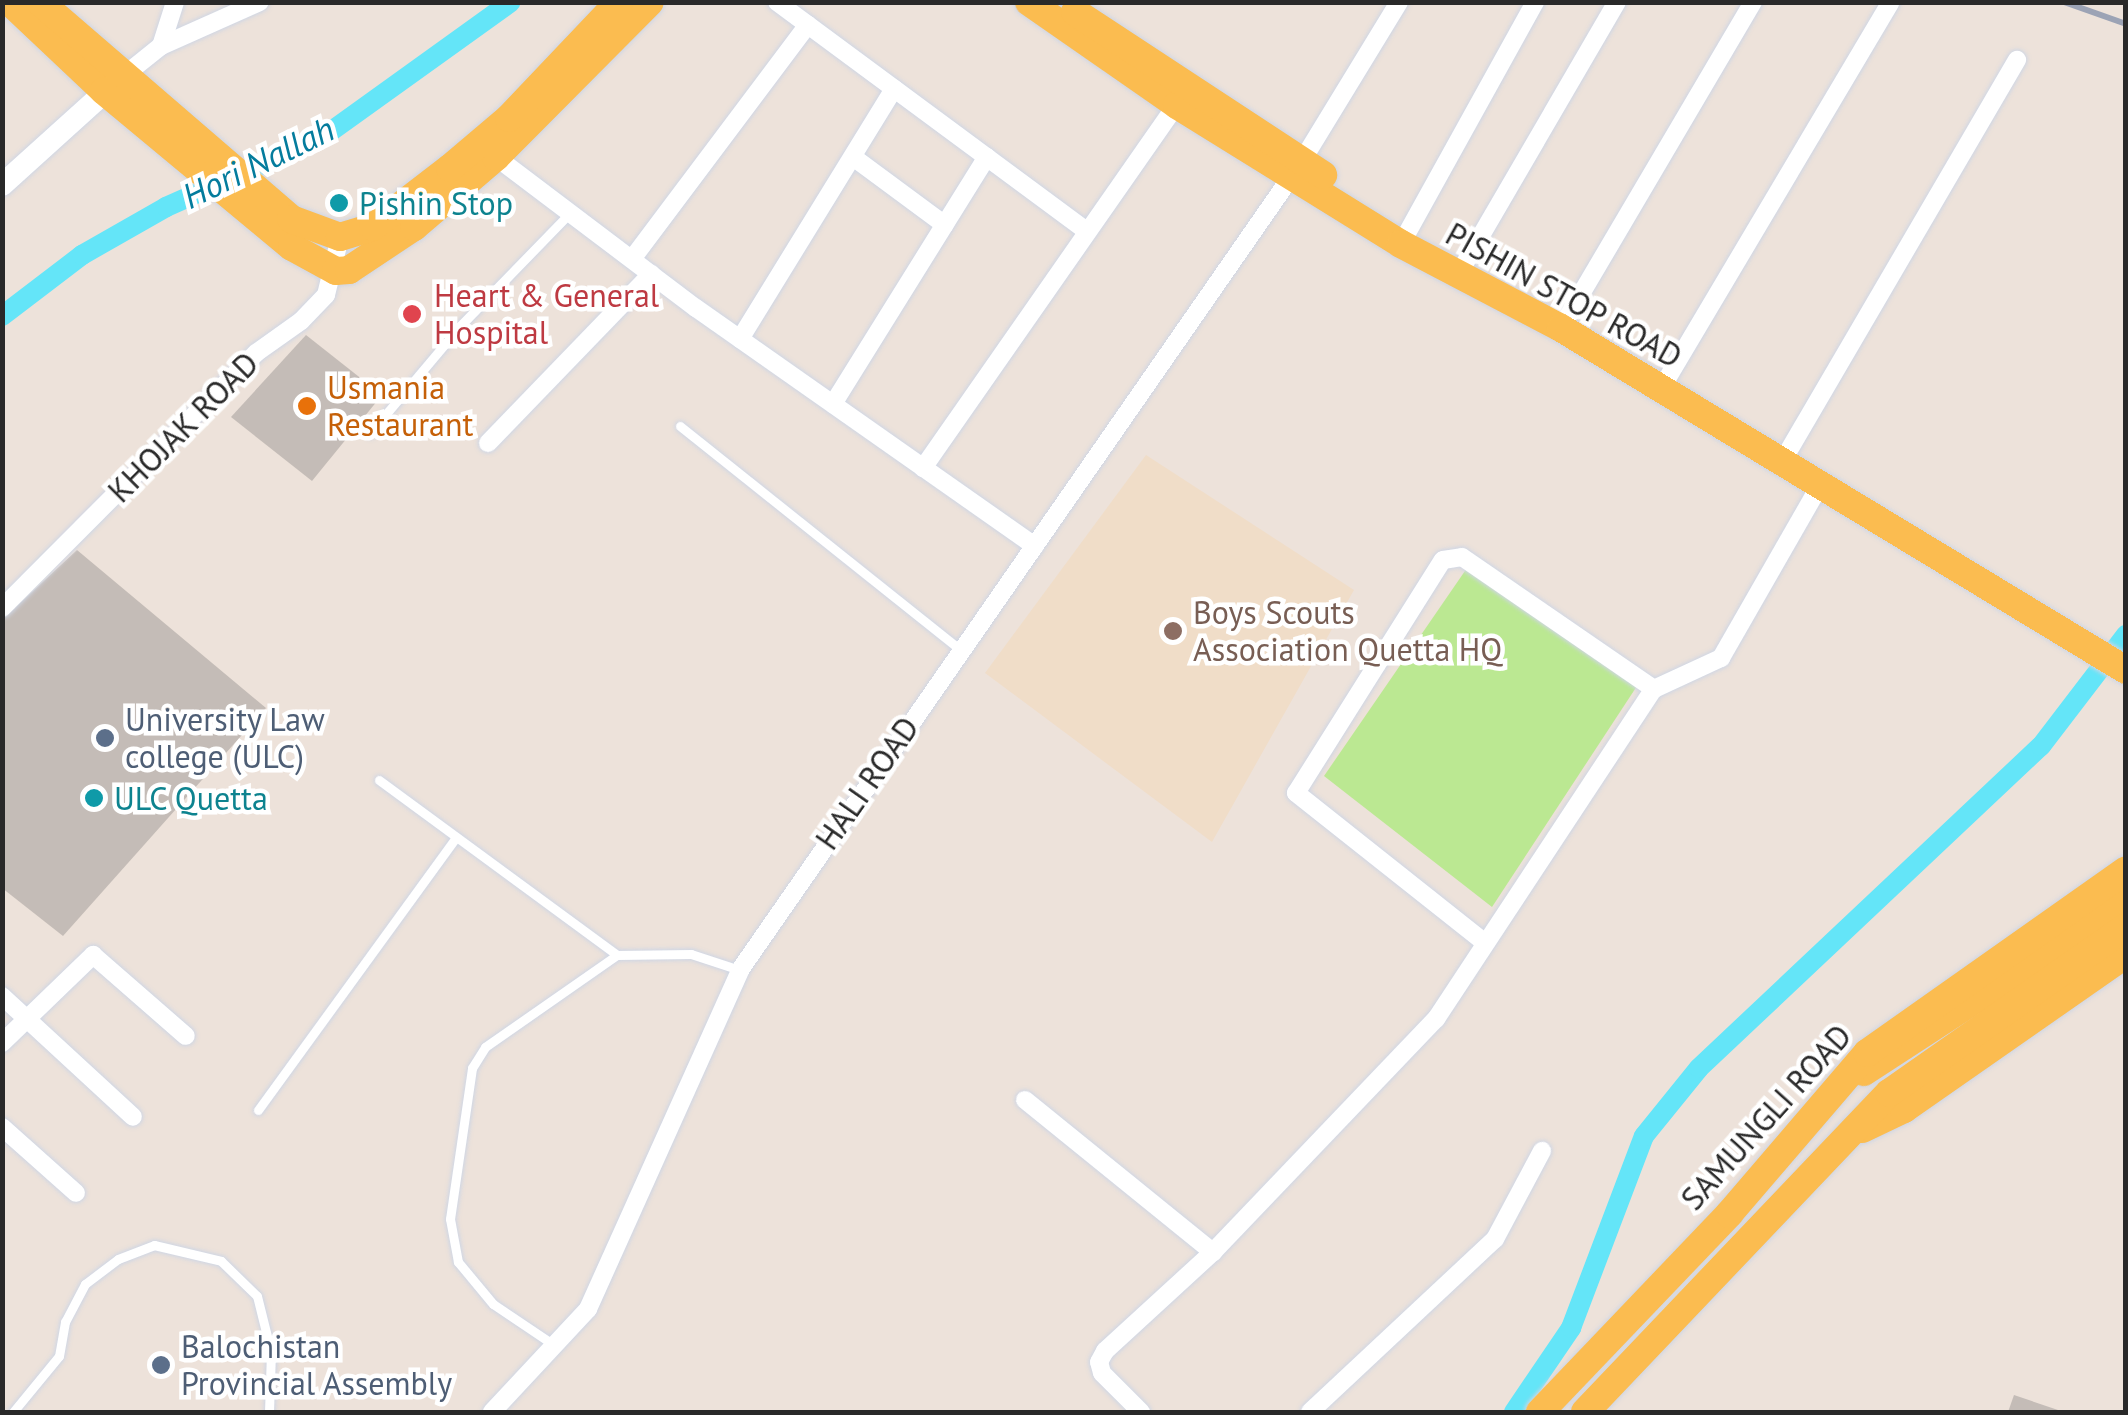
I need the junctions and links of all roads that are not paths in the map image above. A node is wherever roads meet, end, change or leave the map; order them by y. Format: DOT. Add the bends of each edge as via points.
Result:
graph roads {
  1 [pos="10,2"];
  2 [pos="40,2"];
  3 [pos="175,2"];
  4 [pos="260,2"];
  5 [pos="620,2"];
  6 [pos="650,2"];
  7 [pos="777,2"];
  8 [pos="1029,2"];
  9 [pos="1062,2"];
  10 [pos="1399,2"];
  11 [pos="1535,2"];
  12 [pos="1618,2"];
  13 [pos="1752,2"];
  14 [pos="1890,3"];
  15 [pos="808,26"];
  16 [pos="161,46"];
  17 [pos="2017,60"];
  18 [pos="113,85"];
  19 [pos="894,89"];
  20 [pos="1183,96"];
  21 [pos="496,157"];
  22 [pos="853,157"];
  23 [pos="987,157"];
  24 [pos="1297,169"];
  25 [pos="221,178"];
  26 [pos="2,184"];
  27 [pos="570,213"];
  28 [pos="945,225"];
  29 [pos="1086,230"];
  30 [pos="1405,237"];
  31 [pos="340,238"];
  32 [pos="632,260"];
  33 [pos="1462,268"];
  34 [pos="336,271"];
  35 [pos="651,274"];
  36 [pos="1564,323"];
  37 [pos="740,340"];
  38 [pos="1665,383"];
  39 [pos="832,404"];
  40 [pos="680,426"];
  41 [pos="370,432"];
  42 [pos="488,444"];
  43 [pos="1786,455"];
  44 [pos="923,468"];
  45 [pos="1820,486"];
  46 [pos="1035,546"];
  47 [pos="2,608"];
  48 [pos="2072,629"];
  49 [pos="961,650"];
  50 [pos="2121,661"];
  51 [pos="1654,689"];
  52 [pos="379,780"];
  53 [pos="456,836"];
  54 [pos="2126,870"];
  55 [pos="2126,901"];
  56 [pos="2126,927"];
  57 [pos="1484,942"];
  58 [pos="2126,954"];
  59 [pos="617,955"];
  60 [pos="740,970"];
  61 [pos="2,996"];
  62 [pos="27,1019"];
  63 [pos="186,1036"];
  64 [pos="2,1044"];
  65 [pos="1849,1080"];
  66 [pos="1025,1100"];
  67 [pos="258,1110"];
  68 [pos="133,1117"];
  69 [pos="2,1127"];
  70 [pos="1851,1134"];
  71 [pos="1542,1151"];
  72 [pos="76,1193"];
  73 [pos="1213,1252"];
  74 [pos="554,1345"];
  75 [pos="13,1412"];
  76 [pos="269,1412"];
  77 [pos="492,1412"];
  78 [pos="1142,1412"];
  79 [pos="1310,1412"];
  80 [pos="1540,1412"];
  81 [pos="1585,1412"];
  1 -- 18 [label="main road"];
  2 -- 18 [label="main road"];
  3 -- 16 [label="street"];
  4 -- 16 [label="street"];
  5 -- 31 [label="main road" via="510,118 372,228"];
  6 -- 21 [label="main road"];
  7 -- 15 [label="street"];
  8 -- 20 [label="main road, PISHIN STOP ROAD"];
  9 -- 20 [label="main road, PISHIN STOP ROAD"];
  10 -- 24 [label="street, HALI ROAD"];
  11 -- 30 [label="street"];
  12 -- 33 [label="street"];
  13 -- 36 [label="street"];
  14 -- 38 [label="street"];
  15 -- 19 [label="street"];
  15 -- 32 [label="street"];
  16 -- 18 [label="street"];
  17 -- 43 [label="street"];
  18 -- 25 [label="main road"];
  18 -- 26 [label="street"];
  19 -- 22 [label="street"];
  19 -- 23 [label="street"];
  20 -- 24 [label="main road, PISHIN STOP ROAD"];
  20 -- 29 [label="street"];
  21 -- 27 [label="street"];
  21 -- 34 [label="main road" via="414,226 349,270"];
  22 -- 28 [label="street"];
  22 -- 37 [label="street"];
  23 -- 28 [label="street"];
  23 -- 29 [label="street"];
  24 -- 30 [label="main road, PISHIN STOP ROAD"];
  24 -- 46 [label="street, HALI ROAD"];
  25 -- 31 [label="main road" via="309,228"];
  25 -- 34 [label="main road" via="292,248"];
  27 -- 32 [label="street"];
  27 -- 41 [label="lane" via="460,326"];
  28 -- 39 [label="street"];
  29 -- 44 [label="street"];
  30 -- 33 [label="main road, PISHIN STOP ROAD"];
  31 -- 34 [label="street, KHOJAK ROAD"];
  32 -- 35 [label="street"];
  33 -- 36 [label="main road, PISHIN STOP ROAD"];
  34 -- 47 [label="street, KHOJAK ROAD" via="301,322 256,352"];
  35 -- 37 [label="street"];
  35 -- 42 [label="street"];
  36 -- 38 [label="main road, PISHIN STOP ROAD"];
  37 -- 39 [label="street"];
  38 -- 43 [label="main road, PISHIN STOP ROAD"];
  39 -- 44 [label="street"];
  40 -- 49 [label="lane"];
  43 -- 45 [label="main road, PISHIN STOP ROAD"];
  43 -- 48 [label="main road, PISHIN STOP ROAD"];
  44 -- 46 [label="street"];
  45 -- 48 [label="main road, PISHIN STOP ROAD"];
  45 -- 51 [label="street" via="1721,658"];
  46 -- 49 [label="street, HALI ROAD"];
  48 -- 50 [label="main road"];
  49 -- 60 [label="street, HALI ROAD"];
  51 -- 57 [label="street"];
  51 -- 57 [label="street" via="1462,556 1443,560 1296,792"];
  52 -- 53 [label="lane"];
  53 -- 59 [label="lane"];
  53 -- 67 [label="lane"];
  54 -- 65 [label="main road, SAMUNGLI ROAD" via="1886,1036"];
  55 -- 65 [label="main road"];
  56 -- 70 [label="main road" via="1888,1093"];
  57 -- 73 [label="street" via="1436,1020"];
  58 -- 70 [label="main road" via="1904,1110"];
  59 -- 60 [label="lane" via="692,954"];
  59 -- 74 [label="lane" via="485,1047 472,1068 461,1127 450,1219 458,1262 492,1304"];
  60 -- 74 [label="street, HALI ROAD" via="588,1309"];
  61 -- 62 [label="street"];
  62 -- 63 [label="street" via="93,955"];
  62 -- 64 [label="street"];
  62 -- 68 [label="street"];
  65 -- 80 [label="main road, SAMUNGLI ROAD"];
  66 -- 73 [label="street"];
  69 -- 72 [label="street"];
  70 -- 81 [label="main road"];
  71 -- 79 [label="street" via="1495,1239"];
  73 -- 78 [label="street" via="1099,1362"];
  74 -- 77 [label="street, HALI ROAD"];
  75 -- 76 [label="lane" via="59,1356 65,1322 86,1284 118,1258 154,1245 221,1262 258,1296 271,1352"];
}
